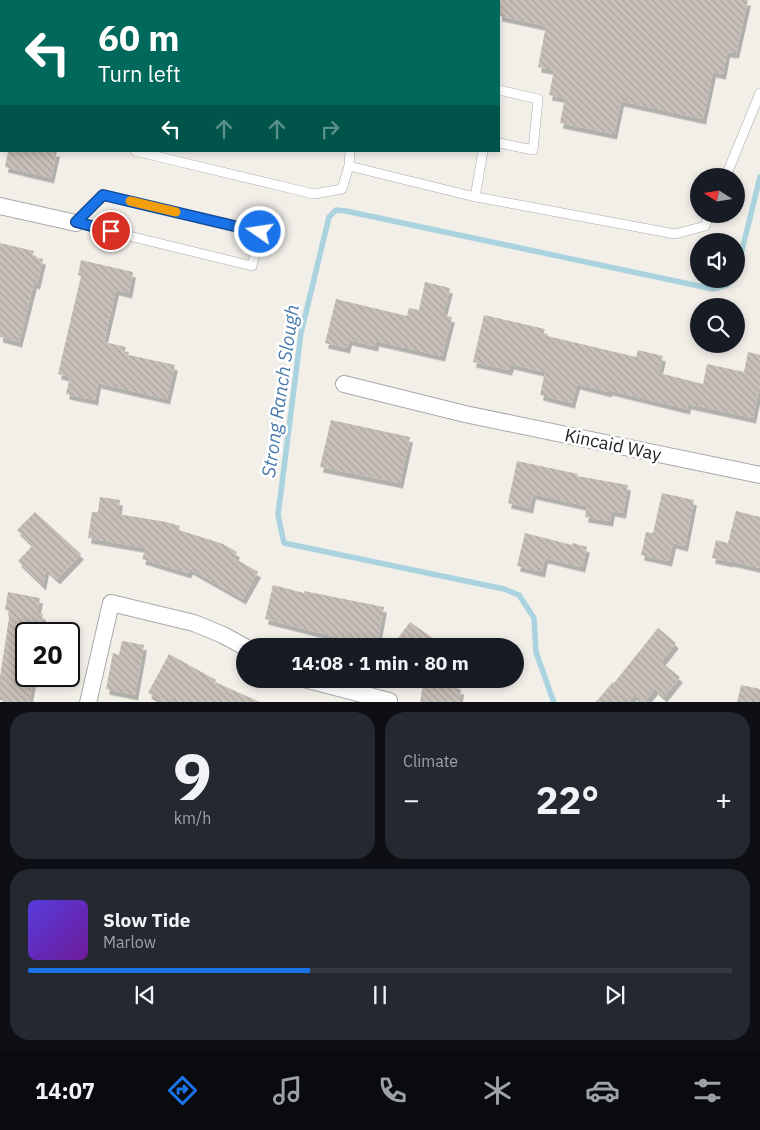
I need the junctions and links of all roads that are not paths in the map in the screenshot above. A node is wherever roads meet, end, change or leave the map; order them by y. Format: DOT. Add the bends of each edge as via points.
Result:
graph roads {
  1 [pos="500,90"];
  2 [pos="760,93"];
  3 [pos="500,143"];
  4 [pos="138,152"];
  5 [pos="350,152"];
  6 [pos="483,152"];
  7 [pos="349,166"];
  8 [pos="729,168"];
  9 [pos="475,197"];
  10 [pos="0,206"];
  11 [pos="76,222"];
  12 [pos="706,223"];
  13 [pos="344,384"];
  14 [pos="760,476"];
  15 [pos="236,641"];
  16 [pos="339,688"];
  17 [pos="88,702"];
  18 [pos="389,702"];
  1 -- 3 [label="lane" via="538,99 533,150"];
  2 -- 8 [label="lane"];
  4 -- 7 [label="lane" via="314,194 342,188"];
  5 -- 7 [label="lane"];
  6 -- 9 [label="lane"];
  7 -- 9 [label="lane"];
  9 -- 12 [label="lane" via="676,234"];
  10 -- 11 [label="street"];
  11 -- 11 [label="lane" via="252,266 260,232 103,195"];
  13 -- 14 [label="street, Kincaid Way" via="465,414"];
  15 -- 17 [label="street" via="194,623 111,603"];
  16 -- 18 [label="street"];
}
